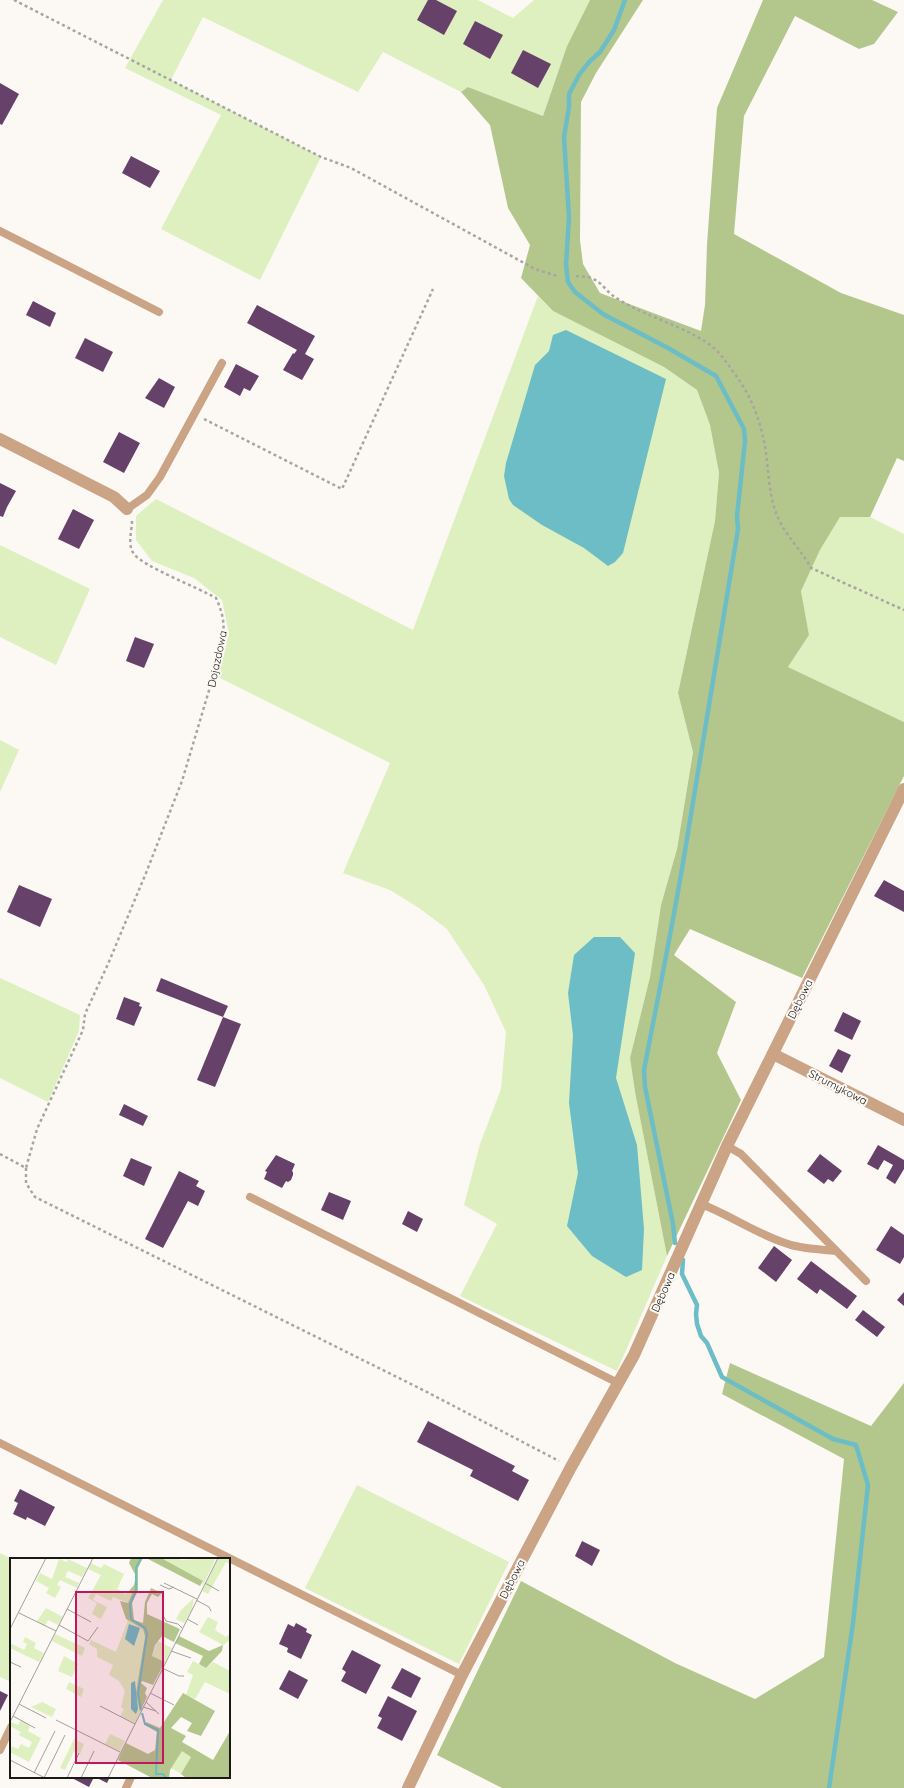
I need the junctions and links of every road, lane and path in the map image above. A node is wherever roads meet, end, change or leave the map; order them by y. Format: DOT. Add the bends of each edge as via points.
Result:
graph roads {
  1 [pos="14,0"];
  2 [pos="0,231"];
  3 [pos="557,276"];
  4 [pos="576,276"];
  5 [pos="433,289"];
  6 [pos="159,312"];
  7 [pos="222,363"];
  8 [pos="194,414"];
  9 [pos="0,438"];
  10 [pos="127,510"];
  11 [pos="904,610"];
  12 [pos="903,794"];
  13 [pos="773,1054"];
  14 [pos="904,1120"];
  15 [pos="727,1146"];
  16 [pos="0,1154"];
  17 [pos="26,1168"];
  18 [pos="250,1196"];
  19 [pos="702,1204"];
  20 [pos="836,1251"];
  21 [pos="866,1281"];
  22 [pos="618,1383"];
  23 [pos="0,1443"];
  24 [pos="571,1467"];
  25 [pos="229,1558"];
  26 [pos="230,1558"];
  27 [pos="462,1675"];
  28 [pos="10,1729"];
  29 [pos="0,1750"];
  30 [pos="131,1778"];
  31 [pos="126,1788"];
  32 [pos="408,1788"];
  1 -- 3 [label="path" via="322,157 351,168 535,268"];
  2 -- 6 [label="lane"];
  4 -- 11 [label="path" via="591,277 632,307 713,347 724,358 754,404 764,442 773,500 786,533 811,568"];
  5 -- 8 [label="path" via="342,488"];
  7 -- 8 [label="lane"];
  8 -- 10 [label="lane" via="160,477 147,495"];
  9 -- 10 [label="street" via="114,498"];
  10 -- 17 [label="path, Dojazdowa" via="131,515 130,543 134,554 144,563 216,598 225,629 207,702 182,781 146,873 85,1014 83,1030 37,1129"];
  12 -- 13 [label="street, Dębowa"];
  13 -- 14 [label="street, Strumykowa"];
  13 -- 15 [label="street, Dębowa"];
  15 -- 19 [label="street, Dębowa"];
  15 -- 20 [label="lane" via="741,1154"];
  16 -- 17 [label="path"];
  17 -- 24 [label="path" via="26,1183 35,1197 425,1391"];
  18 -- 22 [label="lane"];
  19 -- 20 [label="lane" via="786,1244"];
  19 -- 22 [label="street, Dębowa" via="634,1355"];
  20 -- 21 [label="lane"];
  22 -- 24 [label="street, Dębowa"];
  23 -- 25 [label="lane"];
  24 -- 27 [label="street, Dębowa"];
  26 -- 27 [label="lane"];
  27 -- 32 [label="street, Dębowa"];
  28 -- 29 [label="lane"];
  30 -- 31 [label="lane"];
}
